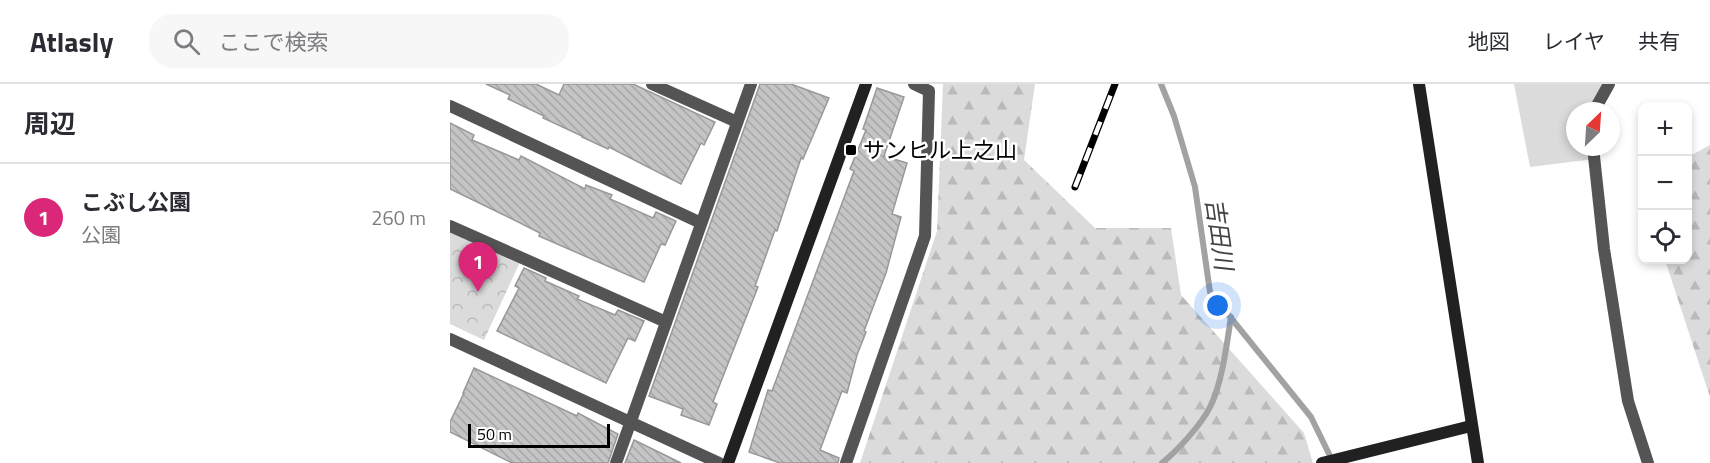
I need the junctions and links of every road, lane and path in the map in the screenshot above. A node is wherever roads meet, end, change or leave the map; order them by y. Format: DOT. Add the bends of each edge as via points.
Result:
graph roads {
  1 [pos="652,84"];
  2 [pos="751,84"];
  3 [pos="866,84"];
  4 [pos="914,84"];
  5 [pos="1419,84"];
  6 [pos="1609,84"];
  7 [pos="1599,102"];
  8 [pos="450,106"];
  9 [pos="737,122"];
  10 [pos="1594,156"];
  11 [pos="701,223"];
  12 [pos="450,226"];
  13 [pos="666,322"];
  14 [pos="450,339"];
  15 [pos="631,423"];
  16 [pos="1472,426"];
  17 [pos="616,463"];
  18 [pos="719,463"];
  19 [pos="728,463"];
  20 [pos="846,463"];
  21 [pos="1322,463"];
  22 [pos="1478,463"];
  23 [pos="1648,463"];
  1 -- 9 [label="street"];
  2 -- 9 [label="street"];
  3 -- 19 [label="street"];
  4 -- 20 [label="street" via="929,91 925,236"];
  5 -- 16 [label="street"];
  6 -- 7 [label="street"];
  8 -- 11 [label="street"];
  9 -- 11 [label="street"];
  10 -- 23 [label="street" via="1628,401"];
  11 -- 13 [label="street"];
  12 -- 13 [label="street"];
  13 -- 15 [label="street"];
  14 -- 15 [label="street"];
  15 -- 17 [label="street"];
  15 -- 18 [label="street"];
  16 -- 21 [label="street"];
  16 -- 22 [label="street"];
}
